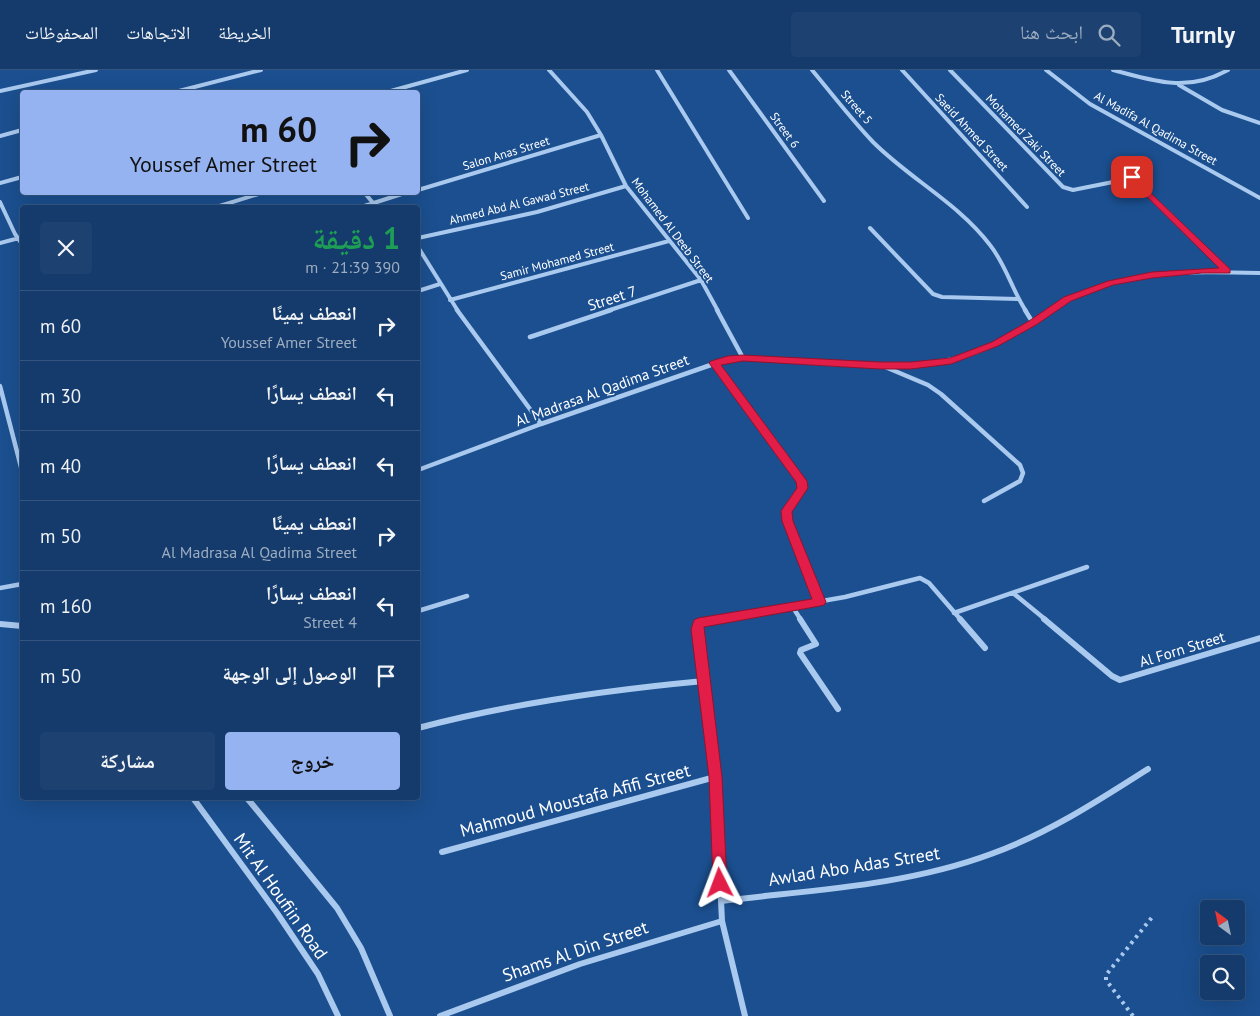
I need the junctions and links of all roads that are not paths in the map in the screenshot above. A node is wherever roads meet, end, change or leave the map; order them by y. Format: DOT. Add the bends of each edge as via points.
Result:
graph roads {
  1 [pos="96,70"];
  2 [pos="261,70"];
  3 [pos="468,70"];
  4 [pos="549,70"];
  5 [pos="657,70"];
  6 [pos="729,70"];
  7 [pos="812,70"];
  8 [pos="902,70"];
  9 [pos="950,70"];
  10 [pos="1046,70"];
  11 [pos="1113,70"];
  12 [pos="1228,70"];
  13 [pos="1178,85"];
  14 [pos="183,90"];
  15 [pos="394,90"];
  16 [pos="0,91"];
  17 [pos="1260,123"];
  18 [pos="20,131"];
  19 [pos="601,135"];
  20 [pos="0,136"];
  21 [pos="20,178"];
  22 [pos="0,183"];
  23 [pos="626,186"];
  24 [pos="420,189"];
  25 [pos="255,195"];
  26 [pos="366,195"];
  27 [pos="398,195"];
  28 [pos="1260,198"];
  29 [pos="824,201"];
  30 [pos="0,202"];
  31 [pos="373,203"];
  32 [pos="223,205"];
  33 [pos="367,205"];
  34 [pos="1028,207"];
  35 [pos="748,218"];
  36 [pos="870,228"];
  37 [pos="19,238"];
  38 [pos="420,238"];
  39 [pos="669,241"];
  40 [pos="0,243"];
  41 [pos="420,251"];
  42 [pos="1227,271"];
  43 [pos="1260,273"];
  44 [pos="701,280"];
  45 [pos="440,284"];
  46 [pos="420,290"];
  47 [pos="450,300"];
  48 [pos="1018,300"];
  49 [pos="1033,323"];
  50 [pos="530,337"];
  51 [pos="743,358"];
  52 [pos="714,363"];
  53 [pos="880,365"];
  54 [pos="0,386"];
  55 [pos="541,424"];
  56 [pos="20,463"];
  57 [pos="420,469"];
  58 [pos="984,501"];
  59 [pos="1087,567"];
  60 [pos="20,584"];
  61 [pos="0,588"];
  62 [pos="1013,593"];
  63 [pos="467,596"];
  64 [pos="820,602"];
  65 [pos="792,606"];
  66 [pos="420,610"];
  67 [pos="954,613"];
  68 [pos="0,624"];
  69 [pos="20,626"];
  70 [pos="1260,638"];
  71 [pos="985,648"];
  72 [pos="704,681"];
  73 [pos="838,709"];
  74 [pos="420,728"];
  75 [pos="1148,769"];
  76 [pos="715,777"];
  77 [pos="194,800"];
  78 [pos="249,800"];
  79 [pos="442,852"];
  80 [pos="721,901"];
  81 [pos="722,921"];
  82 [pos="338,1016"];
  83 [pos="390,1016"];
  84 [pos="440,1016"];
  85 [pos="745,1016"];
  1 -- 16 [label="street"];
  2 -- 14 [label="street"];
  3 -- 15 [label="street"];
  4 -- 19 [label="street, Mohamed Al Deeb Street" via="587,112"];
  5 -- 35 [label="street"];
  6 -- 29 [label="street, Street 6"];
  7 -- 48 [label="street, Street 5" via="874,143 968,220 1007,271"];
  8 -- 34 [label="street, Saeid Ahmed Street"];
  9 -- 42 [label="street, Mohamed Zaki Street" via="1063,187 1073,190 1134,178"];
  10 -- 28 [label="street, Al Madifa Al Qadima Street" via="1090,104"];
  11 -- 13 [label="street"];
  12 -- 13 [label="street" via="1210,81"];
  13 -- 17 [label="street" via="1222,110"];
  18 -- 20 [label="street"];
  19 -- 23 [label="street, Mohamed Al Deeb Street"];
  19 -- 24 [label="street, Salon Anas Street"];
  21 -- 22 [label="street"];
  23 -- 38 [label="street, Ahmed Abd Al Gawad Street" via="537,212"];
  23 -- 39 [label="street, Mohamed Al Deeb Street"];
  25 -- 32 [label="street"];
  26 -- 31 [label="street"];
  27 -- 31 [label="street"];
  30 -- 37 [label="street"];
  31 -- 33 [label="street"];
  36 -- 48 [label="street" via="933,294"];
  37 -- 40 [label="street"];
  39 -- 44 [label="street, Mohamed Al Deeb Street"];
  39 -- 47 [label="street, Samir Mohamed Street"];
  41 -- 45 [label="street"];
  42 -- 43 [label="street, Al Madrasa Al Qadima Street"];
  42 -- 49 [label="street, Al Madrasa Al Qadima Street" via="1152,275 1111,283 1068,299"];
  44 -- 50 [label="street, Street 7"];
  44 -- 51 [label="street, Mohamed Al Deeb Street"];
  45 -- 46 [label="street"];
  45 -- 47 [label="street"];
  47 -- 55 [label="street"];
  48 -- 49 [label="street, Street 5"];
  49 -- 53 [label="street, Al Madrasa Al Qadima Street" via="995,344 951,360 911,366"];
  51 -- 52 [label="street, Al Madrasa Al Qadima Street"];
  51 -- 53 [label="street, Al Madrasa Al Qadima Street"];
  52 -- 55 [label="street, Al Madrasa Al Qadima Street"];
  52 -- 64 [label="street" via="802,481 803,488 787,511 788,521"];
  53 -- 58 [label="street" via="928,385 941,394 1020,465 1023,473 1020,481"];
  54 -- 56 [label="street"];
  55 -- 57 [label="street, Al Madrasa Al Qadima Street"];
  59 -- 62 [label="street"];
  60 -- 61 [label="street"];
  62 -- 67 [label="street"];
  62 -- 70 [label="street, Al Forn Street" via="1112,676 1123,681"];
  63 -- 66 [label="street"];
  64 -- 65 [label="street"];
  64 -- 67 [label="street" via="920,578 929,583"];
  65 -- 72 [label="street" via="698,623"];
  65 -- 73 [label="street" via="816,644 800,652"];
  67 -- 71 [label="street"];
  68 -- 69 [label="street"];
  72 -- 74 [label="street" via="521,704"];
  72 -- 76 [label="street"];
  75 -- 80 [label="street, Awlad Abo Adas Street" via="1064,821 990,855 905,876"];
  76 -- 79 [label="street, Mahmoud Moustafa Afifi Street"];
  76 -- 80 [label="street"];
  77 -- 82 [label="street, Mit Al Houfiin Road" via="318,974"];
  78 -- 83 [label="street, Mit Al Houfiin Road" via="337,908 361,948"];
  80 -- 81 [label="street"];
  81 -- 84 [label="street, Shams Al Din Street" via="563,969"];
  81 -- 85 [label="street"];
}
